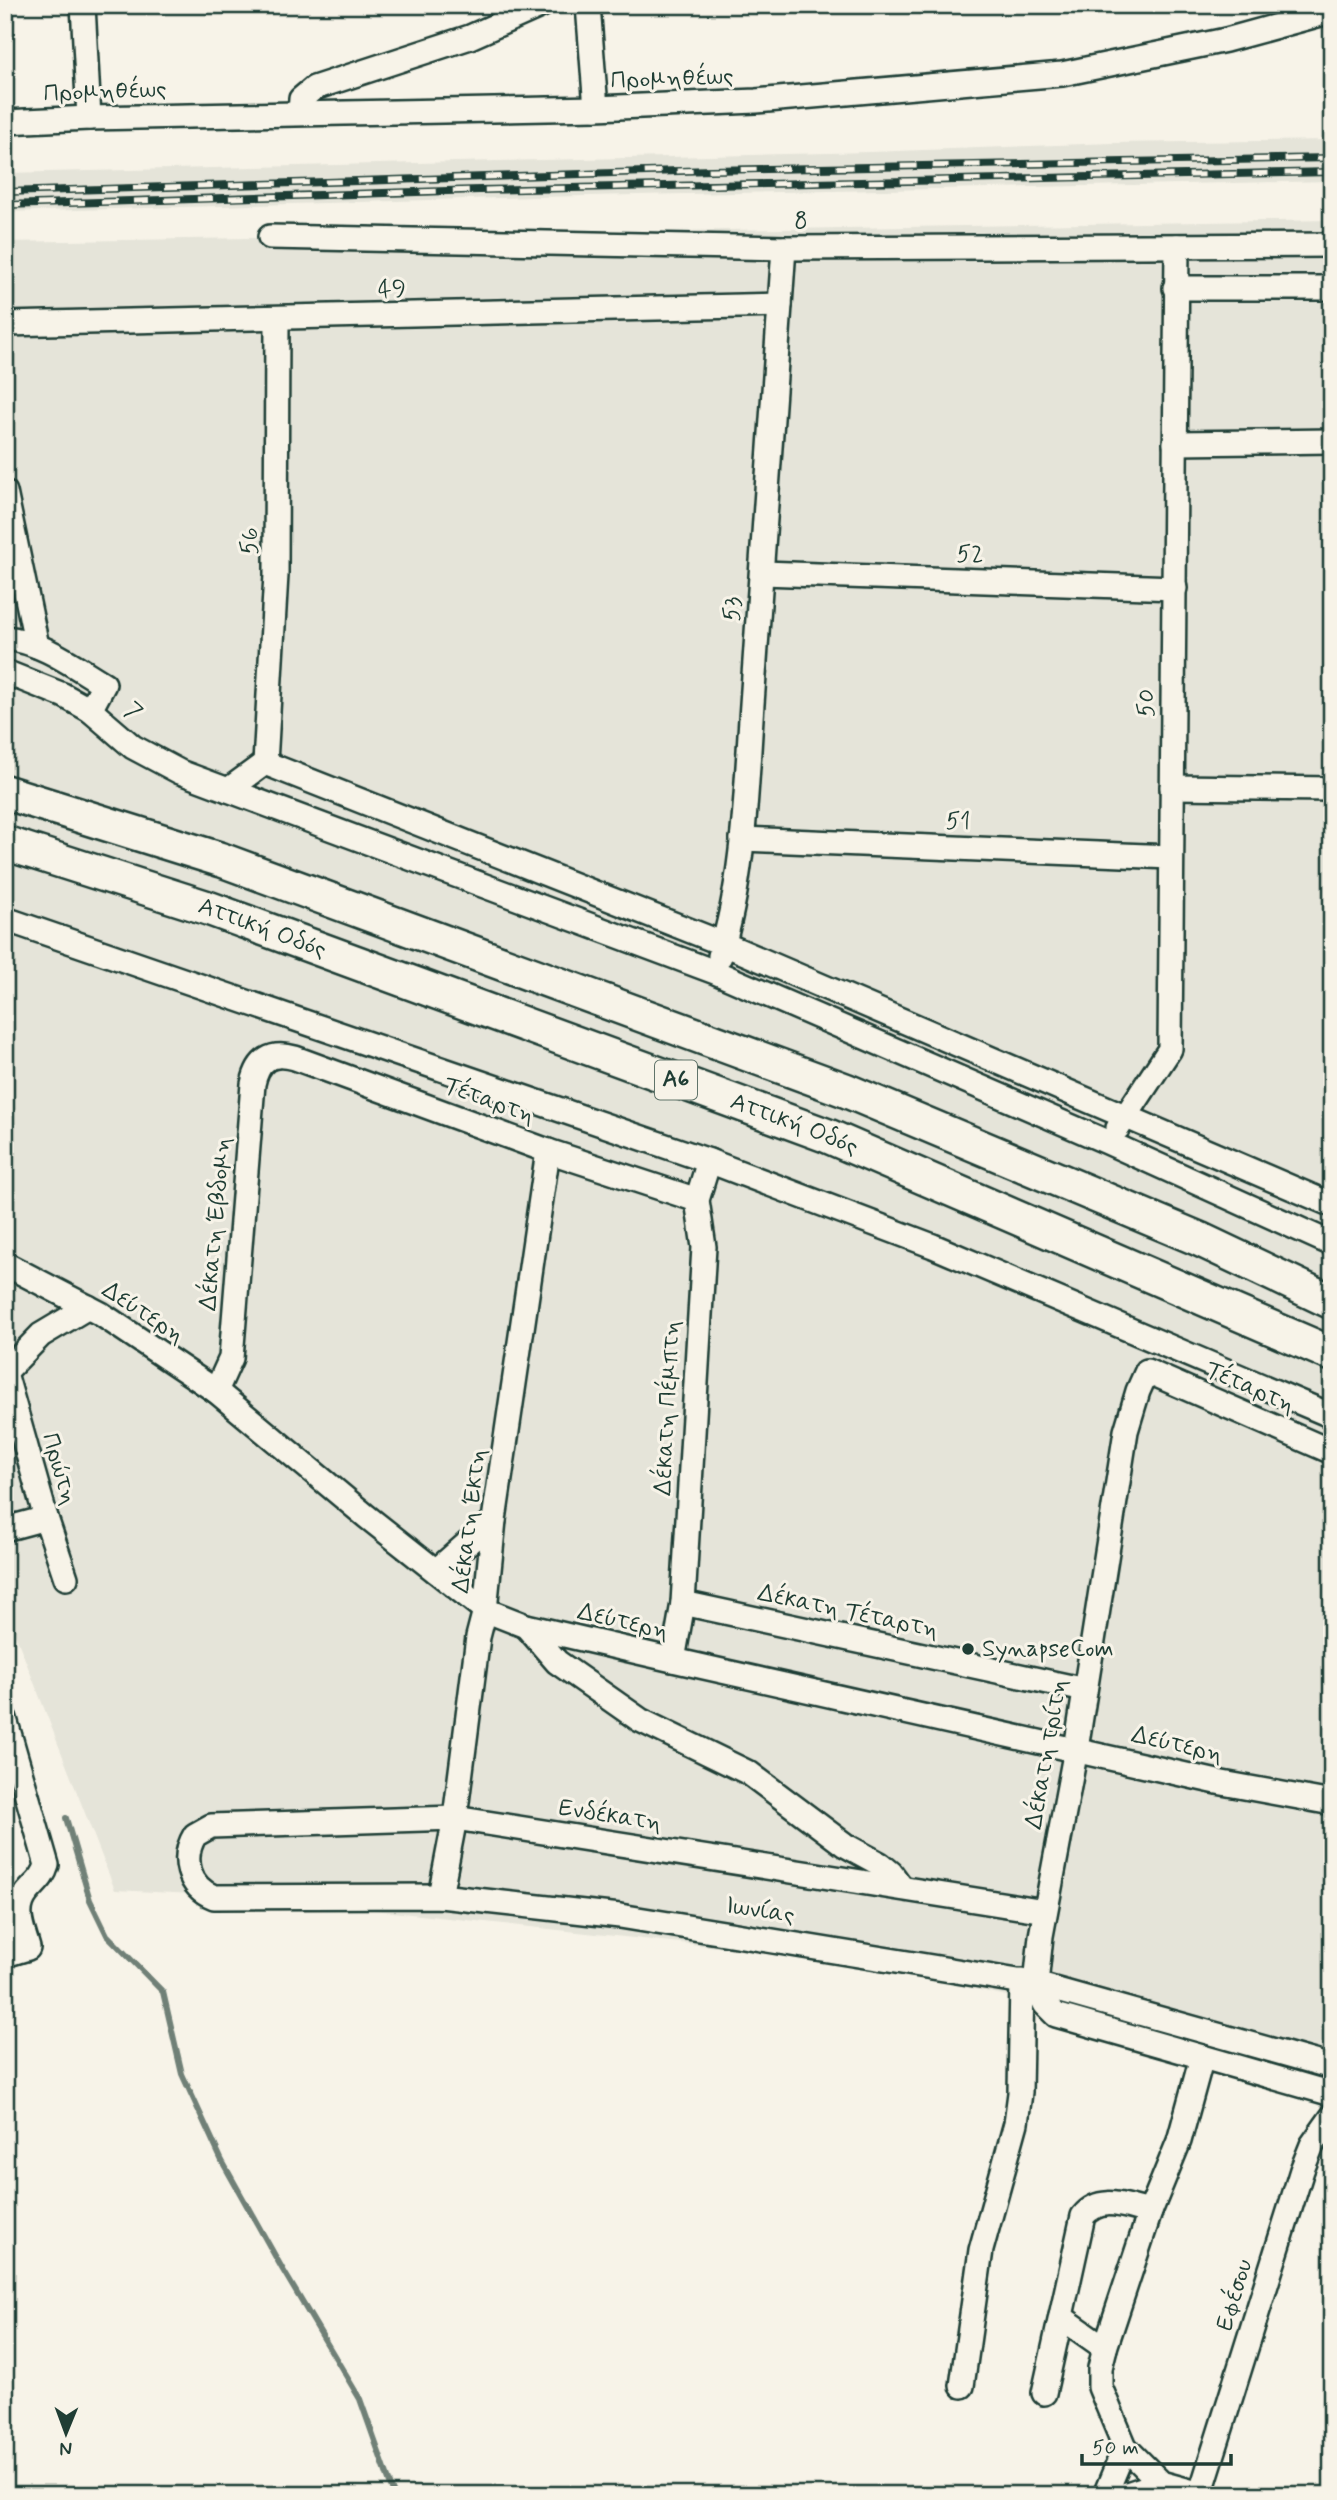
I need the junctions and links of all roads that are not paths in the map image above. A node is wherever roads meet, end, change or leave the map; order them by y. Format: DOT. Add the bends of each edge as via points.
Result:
graph roads {
  1 [pos="83,5"];
  2 [pos="542,5"];
  3 [pos="588,5"];
  4 [pos="1332,11"];
  5 [pos="596,108"];
  6 [pos="300,113"];
  7 [pos="89,118"];
  8 [pos="5,122"];
  9 [pos="270,237"];
  10 [pos="1332,245"];
  11 [pos="1177,246"];
  12 [pos="784,248"];
  13 [pos="1175,288"];
  14 [pos="1332,288"];
  15 [pos="780,305"];
  16 [pos="277,319"];
  17 [pos="5,324"];
  18 [pos="1332,441"];
  19 [pos="1175,443"];
  20 [pos="5,492"];
  21 [pos="762,573"];
  22 [pos="1175,588"];
  23 [pos="5,638"];
  24 [pos="37,646"];
  25 [pos="5,672"];
  26 [pos="90,710"];
  27 [pos="265,762"];
  28 [pos="1172,787"];
  29 [pos="1332,789"];
  30 [pos="228,790"];
  31 [pos="5,792"];
  32 [pos="742,839"];
  33 [pos="5,843"];
  34 [pos="1171,857"];
  35 [pos="5,919"];
  36 [pos="724,944"];
  37 [pos="715,972"];
  38 [pos="265,1061"];
  39 [pos="1127,1117"];
  40 [pos="1107,1142"];
  41 [pos="548,1151"];
  42 [pos="709,1161"];
  43 [pos="697,1200"];
  44 [pos="1332,1205"];
  45 [pos="1332,1244"];
  46 [pos="5,1264"];
  47 [pos="1332,1302"];
  48 [pos="88,1307"];
  49 [pos="1332,1354"];
  50 [pos="1147,1371"];
  51 [pos="5,1373"];
  52 [pos="216,1391"];
  53 [pos="1332,1416"];
  54 [pos="24,1439"];
  55 [pos="1332,1452"];
  56 [pos="5,1455"];
  57 [pos="46,1518"];
  58 [pos="494,1520"];
  59 [pos="5,1530"];
  60 [pos="436,1571"];
  61 [pos="66,1578"];
  62 [pos="683,1604"];
  63 [pos="485,1610"];
  64 [pos="526,1626"];
  65 [pos="673,1660"];
  66 [pos="1085,1689"];
  67 [pos="7,1728"];
  68 [pos="1076,1749"];
  69 [pos="14,1775"];
  70 [pos="1332,1803"];
  71 [pos="455,1818"];
  72 [pos="188,1862"];
  73 [pos="902,1888"];
  74 [pos="440,1896"];
  75 [pos="1045,1911"];
  76 [pos="5,1955"];
  77 [pos="1029,1982"];
  78 [pos="1202,2057"];
  79 [pos="1332,2067"];
  80 [pos="1332,2094"];
  81 [pos="1332,2117"];
  82 [pos="1150,2212"];
  83 [pos="1061,2316"];
  84 [pos="1105,2348"];
  85 [pos="962,2386"];
  86 [pos="1044,2393"];
  87 [pos="1125,2447"];
  88 [pos="1161,2483"];
  89 [pos="1200,2494"];
  90 [pos="1105,2495"];
  91 [pos="1124,2495"];
  1 -- 7 [label="street"];
  2 -- 6 [label="street" via="471,37 314,88 301,99"];
  3 -- 5 [label="street"];
  4 -- 5 [label="street, Προμηθέως" via="1226,40 1062,74 755,102"];
  5 -- 6 [label="street, Προμηθέως"];
  6 -- 7 [label="street, Προμηθέως"];
  7 -- 8 [label="street, Προμηθέως"];
  9 -- 12 [label="street, 8"];
  10 -- 11 [label="street, 8"];
  11 -- 12 [label="street, 8"];
  11 -- 13 [label="street, 50"];
  12 -- 15 [label="street, 53"];
  13 -- 14 [label="street"];
  13 -- 19 [label="street, 50"];
  15 -- 16 [label="street, 49"];
  15 -- 21 [label="street, 53"];
  16 -- 17 [label="street, 49"];
  16 -- 27 [label="street, 56" via="276,575"];
  18 -- 19 [label="street"];
  19 -- 22 [label="street, 50"];
  20 -- 24 [label="street"];
  21 -- 22 [label="street, 52"];
  21 -- 32 [label="street, 53"];
  22 -- 28 [label="street, 50"];
  23 -- 24 [label="street"];
  24 -- 26 [label="street" via="104,684"];
  25 -- 26 [label="street, 7"];
  26 -- 30 [label="street, 7" via="157,761"];
  27 -- 30 [label="street"];
  27 -- 36 [label="street"];
  28 -- 29 [label="street"];
  28 -- 34 [label="street, 50"];
  30 -- 37 [label="street, 7"];
  31 -- 47 [label="highway, Αττική Οδός / Α6" via="222,860 845,1090 1199,1239"];
  32 -- 34 [label="street, 51"];
  32 -- 36 [label="street, 53"];
  33 -- 49 [label="highway, Αττική Οδός / Α6" via="208,908 828,1136"];
  34 -- 39 [label="street, 50" via="1170,1049"];
  35 -- 42 [label="street"];
  36 -- 37 [label="street, 53"];
  36 -- 39 [label="street"];
  37 -- 40 [label="street, 7"];
  38 -- 41 [label="street, Τέταρτη" via="273,1056 295,1058"];
  38 -- 52 [label="street, Δέκατη Έβδομη" via="253,1084 231,1358"];
  39 -- 40 [label="street, 50"];
  39 -- 44 [label="street"];
  40 -- 45 [label="street, 7"];
  41 -- 43 [label="street, Τέταρτη"];
  41 -- 58 [label="street, Δέκατη Έκτη"];
  42 -- 43 [label="street, Δέκατη Πέμπτη"];
  42 -- 53 [label="street" via="933,1246"];
  43 -- 62 [label="street, Δέκατη Πέμπτη" via="704,1247"];
  46 -- 48 [label="street, Δεύτερη"];
  48 -- 51 [label="street, Πρώτη" via="41,1335"];
  48 -- 52 [label="street, Δεύτερη"];
  50 -- 55 [label="street, Τέταρτη"];
  50 -- 66 [label="street, Δέκατη τρίτη" via="1126,1431"];
  51 -- 54 [label="street, Πρώτη"];
  52 -- 60 [label="street, Δεύτερη"];
  54 -- 56 [label="street"];
  54 -- 57 [label="street, Πρώτη"];
  57 -- 59 [label="street"];
  57 -- 61 [label="street, Πρώτη"];
  58 -- 60 [label="street"];
  58 -- 63 [label="street, Δέκατη Έκτη"];
  60 -- 63 [label="street, Δεύτερη"];
  62 -- 65 [label="street, Δέκατη Πέμπτη"];
  62 -- 66 [label="street, Δέκατη Τέταρτη"];
  63 -- 64 [label="street, Δεύτερη"];
  63 -- 71 [label="street, Δέκατη Έκτη"];
  64 -- 65 [label="street, Δεύτερη"];
  64 -- 73 [label="street" via="557,1662 619,1706 749,1773 845,1845 880,1864"];
  65 -- 68 [label="street, Δεύτερη"];
  66 -- 68 [label="street, Δέκατη τρίτη"];
  67 -- 69 [label="street"];
  68 -- 70 [label="street, Δεύτερη"];
  68 -- 75 [label="street, Δέκατη τρίτη"];
  69 -- 76 [label="street" via="47,1865 19,1913 28,1948"];
  71 -- 72 [label="street, Ενδέκατη" via="211,1826 195,1835"];
  71 -- 73 [label="street, Ενδέκατη"];
  71 -- 74 [label="street, Δέκατη Έκτη"];
  72 -- 74 [label="street, Ιωνίας" via="193,1881 214,1897"];
  73 -- 75 [label="street, Ενδέκατη"];
  74 -- 77 [label="street, Ιωνίας" via="620,1916"];
  75 -- 77 [label="street, Δέκατη τρίτη"];
  77 -- 78 [label="street" via="1056,2015"];
  77 -- 79 [label="street, Ιωνίας"];
  77 -- 85 [label="street, Δέκατη τρίτη" via="1016,2123 981,2250"];
  78 -- 80 [label="street"];
  78 -- 82 [label="street" via="1179,2141"];
  81 -- 89 [label="street, Εφέσου" via="1312,2145 1302,2170"];
  82 -- 83 [label="street" via="1110,2203 1098,2204 1083,2216"];
  82 -- 84 [label="street"];
  83 -- 84 [label="street"];
  83 -- 86 [label="street"];
  84 -- 87 [label="street" via="1100,2387"];
  87 -- 88 [label="street"];
  87 -- 90 [label="street"];
  88 -- 89 [label="street"];
  88 -- 91 [label="street"];
}
